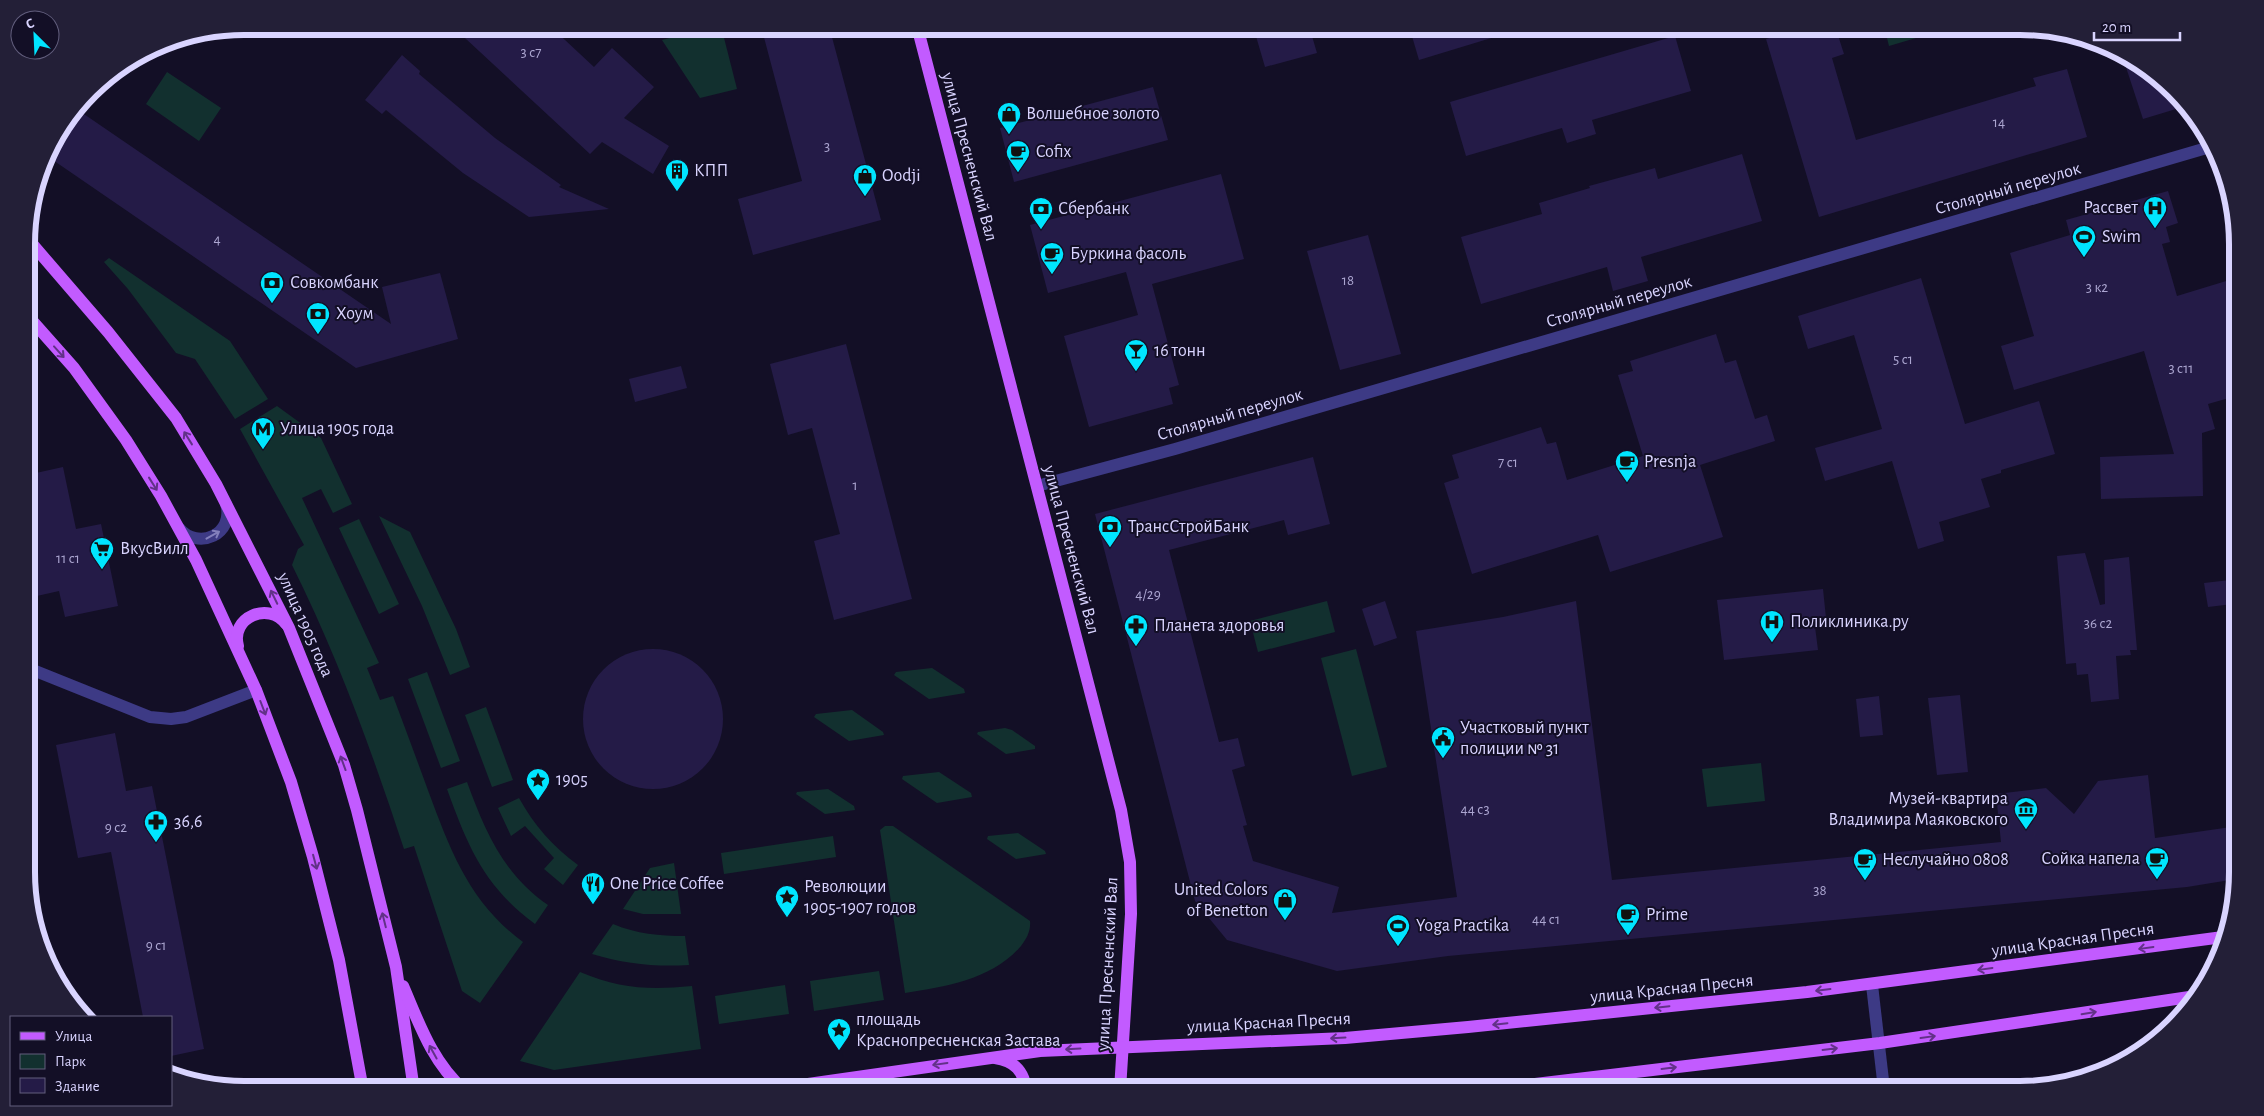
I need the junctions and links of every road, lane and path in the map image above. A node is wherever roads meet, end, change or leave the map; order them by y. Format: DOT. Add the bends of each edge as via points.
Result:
graph roads {
  1 [pos="919,35"];
  2 [pos="2205,148"];
  3 [pos="35,247"];
  4 [pos="35,324"];
  5 [pos="1037,486"];
  6 [pos="224,500"];
  7 [pos="177,526"];
  8 [pos="289,628"];
  9 [pos="239,651"];
  10 [pos="35,671"];
  11 [pos="256,690"];
  12 [pos="2218,938"];
  13 [pos="396,967"];
  14 [pos="1872,984"];
  15 [pos="2187,997"];
  16 [pos="1880,1043"];
  17 [pos="1122,1047"];
  18 [pos="988,1057"];
  19 [pos="361,1081"];
  20 [pos="413,1081"];
  21 [pos="454,1081"];
  22 [pos="827,1081"];
  23 [pos="1025,1081"];
  24 [pos="1120,1081"];
  25 [pos="1560,1081"];
  26 [pos="1883,1081"];
  1 -- 5 [label="main road, улица Пресненский Вал"];
  2 -- 5 [label="street, Столярный переулок" via="1175,449"];
  6 -- 3 [label="main road, улица 1905 года, one-way" via="176,418"];
  4 -- 7 [label="main road, one-way" via="74,368 126,440"];
  5 -- 17 [label="main road, улица Пресненский Вал" via="1121,810 1130,862 1130,951"];
  7 -- 6 [label="street, one-way" via="193,539 204,540 214,536 227,521 228,510"];
  8 -- 6 [label="main road, улица 1905 года, one-way"];
  7 -- 9 [label="main road"];
  8 -- 9 [label="main road" via="273,614 262,612 252,615 238,630 236,641"];
  13 -- 8 [label="main road, улица 1905 года, one-way" via="344,765"];
  9 -- 11 [label="main road"];
  10 -- 11 [label="street" via="157,718 186,716"];
  11 -- 19 [label="main road, one-way" via="291,782 313,857 339,960"];
  12 -- 14 [label="main road, улица Красная Пресня, one-way"];
  13 -- 20 [label="main road, улица 1905 года"];
  21 -- 13 [label="main road, one-way" via="436,1058"];
  14 -- 16 [label="street"];
  14 -- 17 [label="main road, улица Красная Пресня, one-way" via="1468,1028 1355,1037"];
  16 -- 15 [label="main road, one-way"];
  25 -- 16 [label="main road, one-way"];
  16 -- 26 [label="street"];
  17 -- 18 [label="main road, one-way"];
  17 -- 24 [label="main road, улица Пресненский Вал"];
  18 -- 22 [label="main road, one-way"];
  18 -- 23 [label="main road" via="1004,1059 1016,1066"];
}
